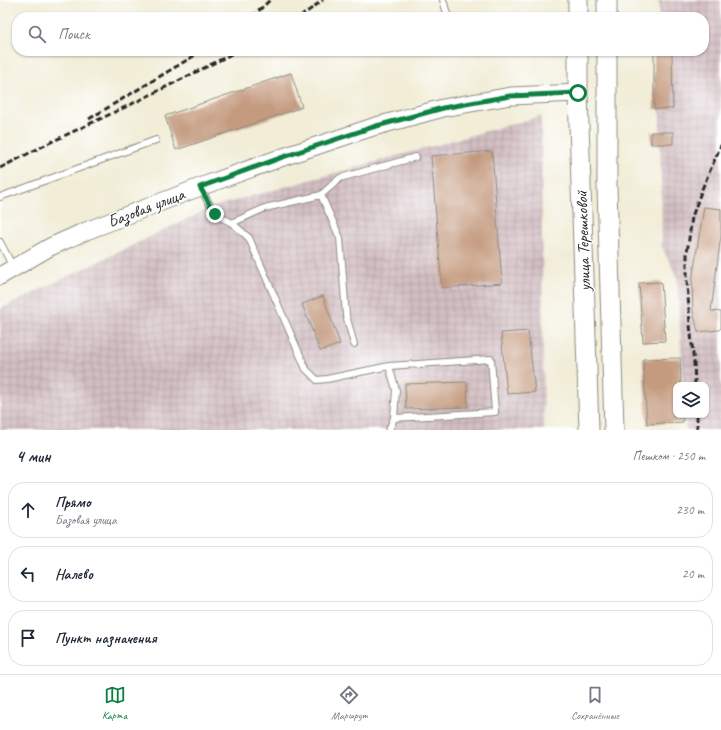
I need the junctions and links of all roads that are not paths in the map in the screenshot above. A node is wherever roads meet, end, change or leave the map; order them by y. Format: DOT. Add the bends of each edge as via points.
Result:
graph roads {
  1 [pos="443,0"];
  2 [pos="578,0"];
  3 [pos="608,0"];
  4 [pos="447,12"];
  5 [pos="578,12"];
  6 [pos="607,12"];
  7 [pos="578,56"];
  8 [pos="607,56"];
  9 [pos="606,92"];
  10 [pos="578,93"];
  11 [pos="156,140"];
  12 [pos="416,158"];
  13 [pos="200,187"];
  14 [pos="321,195"];
  15 [pos="0,197"];
  16 [pos="232,223"];
  17 [pos="0,242"];
  18 [pos="7,272"];
  19 [pos="354,344"];
  20 [pos="389,366"];
  21 [pos="394,418"];
  22 [pos="389,430"];
  23 [pos="589,430"];
  24 [pos="614,430"];
  1 -- 4 [label="lane"];
  2 -- 5 [label="main road"];
  3 -- 6 [label="main road"];
  7 -- 10 [label="main road, улица Терешковой"];
  8 -- 9 [label="main road, улица Терешковой"];
  9 -- 10 [label="main road"];
  9 -- 24 [label="main road, улица Терешковой"];
  10 -- 13 [label="street, Базовая улица" via="510,96 443,108 373,127"];
  10 -- 23 [label="main road, улица Терешковой"];
  11 -- 15 [label="lane"];
  12 -- 14 [label="lane" via="340,178"];
  13 -- 16 [label="lane" via="215,214"];
  13 -- 18 [label="street, Базовая улица" via="64,240"];
  14 -- 16 [label="lane" via="265,208"];
  14 -- 19 [label="lane" via="340,238 346,315"];
  16 -- 20 [label="lane" via="249,238 306,369 317,380"];
  17 -- 18 [label="lane"];
  20 -- 21 [label="lane" via="396,390"];
  20 -- 21 [label="lane" via="491,359 495,412"];
  21 -- 22 [label="lane"];
}
